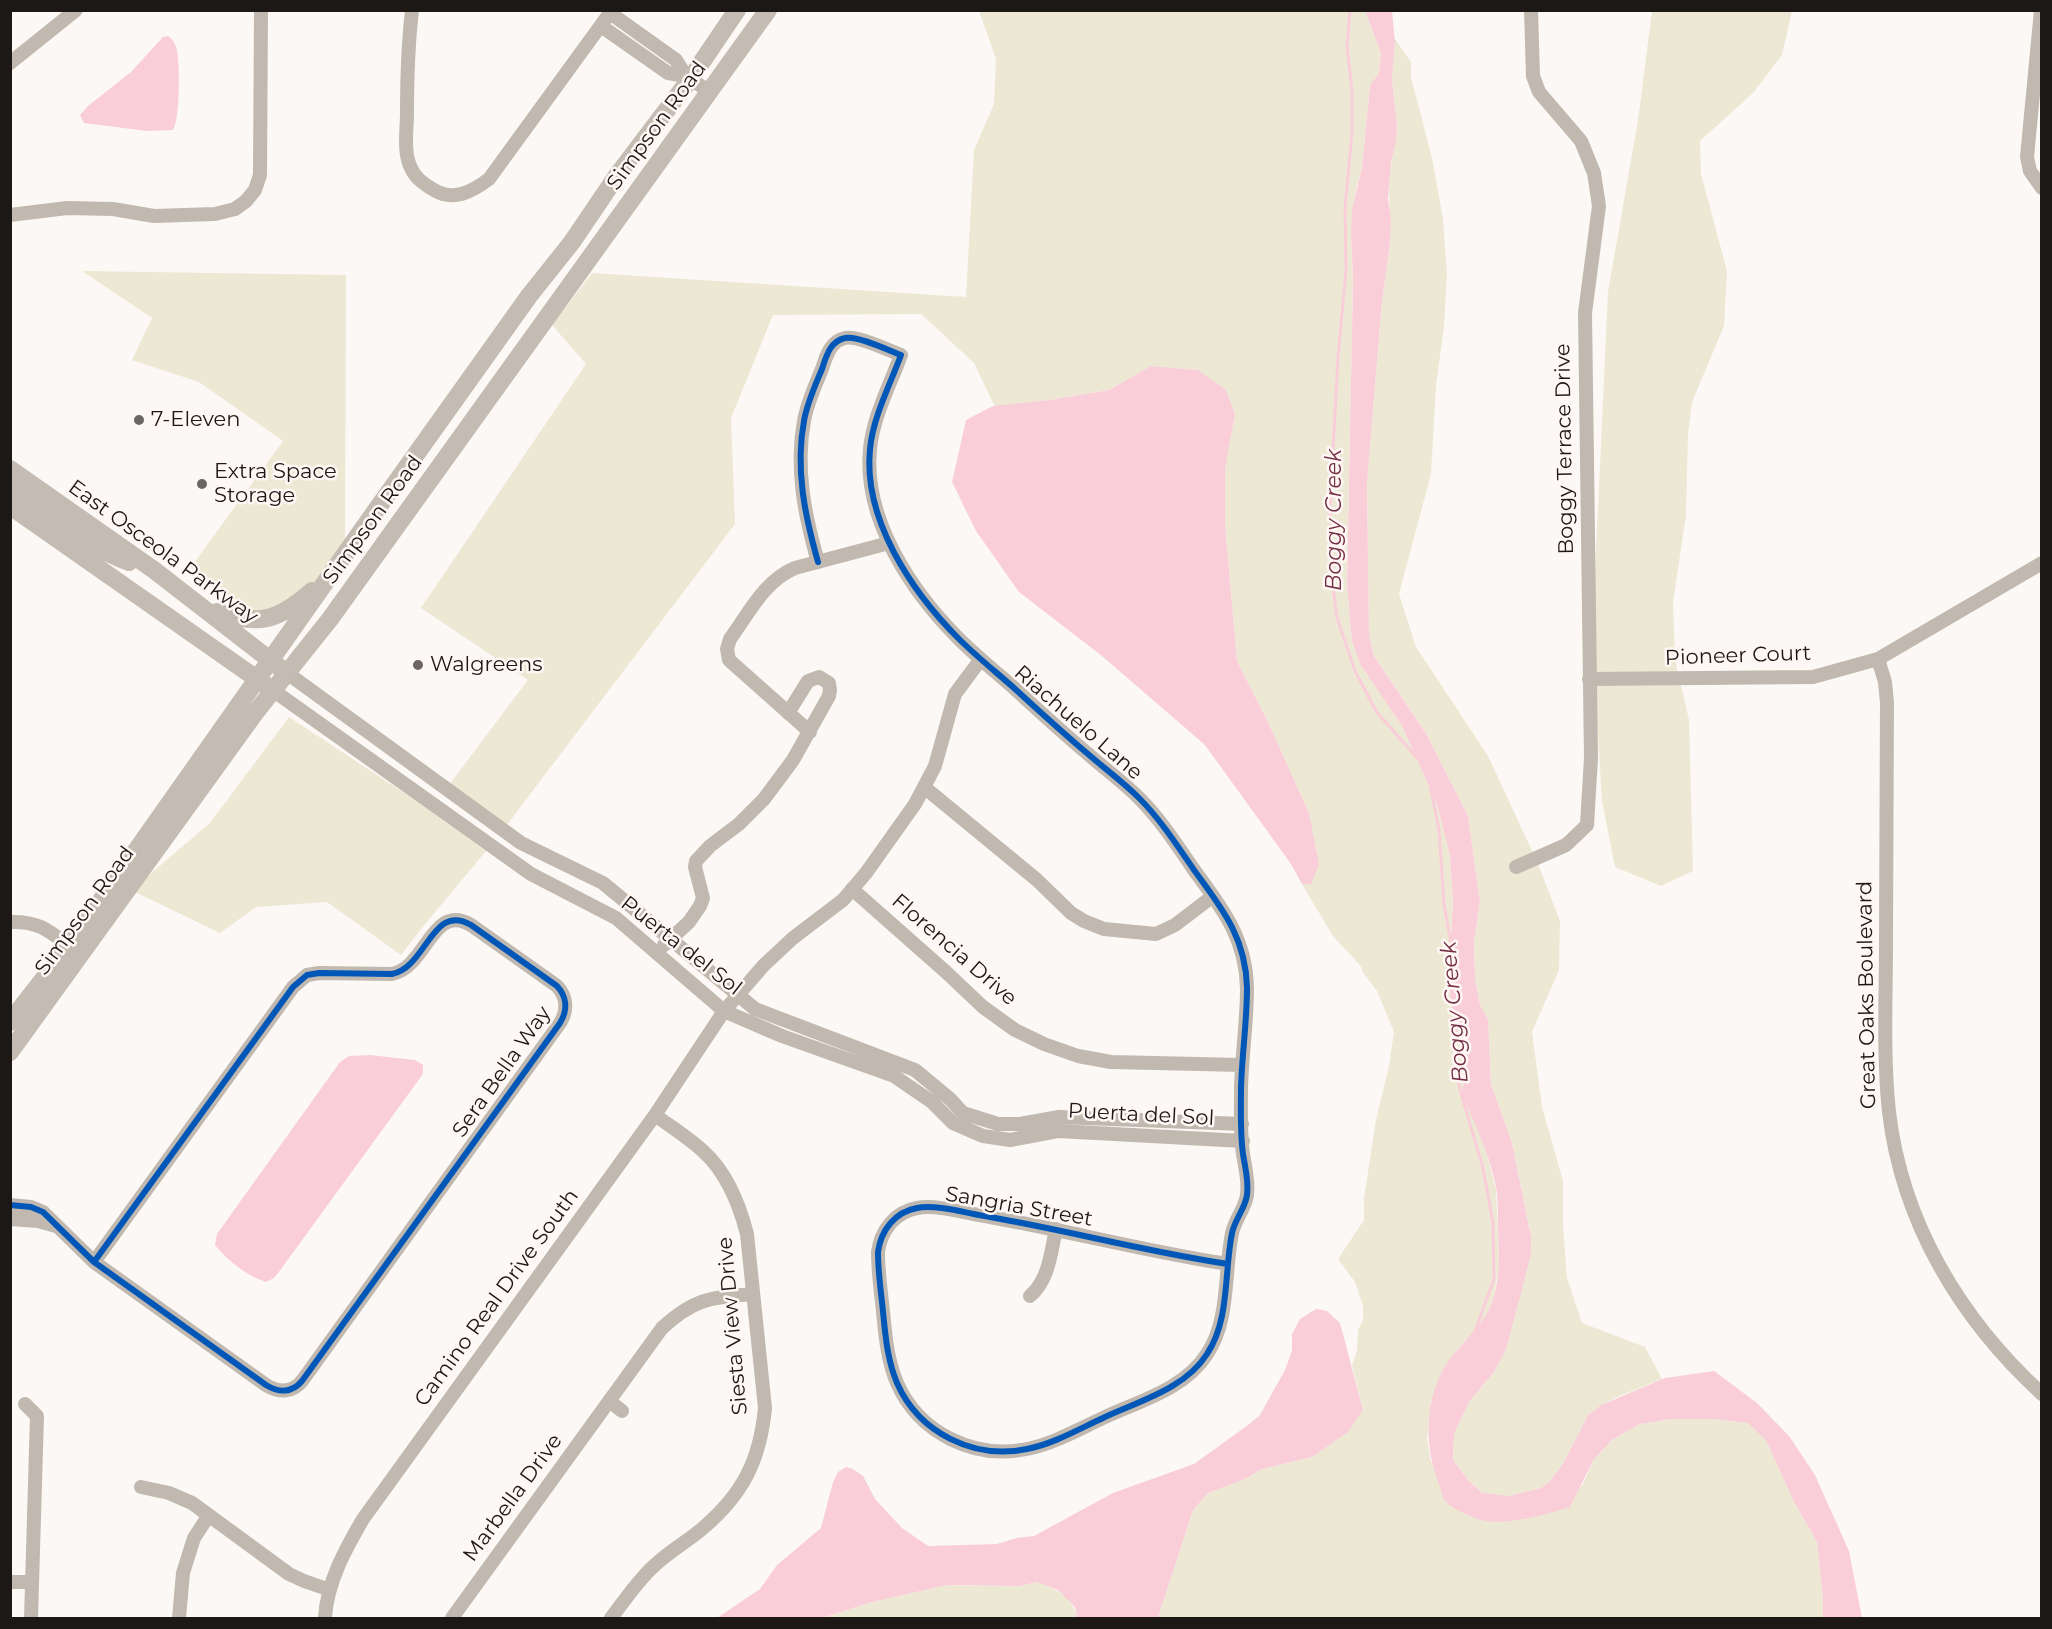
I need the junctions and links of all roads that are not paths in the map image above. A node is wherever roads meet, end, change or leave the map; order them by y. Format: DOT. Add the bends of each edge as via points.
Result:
graph roads {
  1 [pos="76,10"];
  2 [pos="261,10"];
  3 [pos="412,10"];
  4 [pos="737,10"];
  5 [pos="768,10"];
  6 [pos="1531,10"];
  7 [pos="2041,10"];
  8 [pos="611,12"];
  9 [pos="601,26"];
  10 [pos="10,63"];
  11 [pos="688,77"];
  12 [pos="710,92"];
  13 [pos="2042,188"];
  14 [pos="10,214"];
  15 [pos="572,242"];
  16 [pos="534,334"];
  17 [pos="10,469"];
  18 [pos="10,487"];
  19 [pos="10,506"];
  20 [pos="889,543"];
  21 [pos="818,562"];
  22 [pos="2042,563"];
  23 [pos="154,570"];
  24 [pos="333,572"];
  25 [pos="197,602"];
  26 [pos="981,659"];
  27 [pos="1878,659"];
  28 [pos="270,660"];
  29 [pos="287,673"];
  30 [pos="257,679"];
  31 [pos="1588,679"];
  32 [pos="273,691"];
  33 [pos="788,713"];
  34 [pos="810,732"];
  35 [pos="924,787"];
  36 [pos="552,859"];
  37 [pos="1516,867"];
  38 [pos="542,880"];
  39 [pos="852,889"];
  40 [pos="1213,896"];
  41 [pos="101,900"];
  42 [pos="10,922"];
  43 [pos="101,927"];
  44 [pos="670,939"];
  45 [pos="69,946"];
  46 [pos="656,952"];
  47 [pos="65,977"];
  48 [pos="737,995"];
  49 [pos="724,1011"];
  50 [pos="10,1022"];
  51 [pos="10,1052"];
  52 [pos="1242,1065"];
  53 [pos="655,1115"];
  54 [pos="1242,1124"];
  55 [pos="1242,1141"];
  56 [pos="1246,1166"];
  57 [pos="10,1205"];
  58 [pos="10,1219"];
  59 [pos="57,1226"];
  60 [pos="1056,1229"];
  61 [pos="94,1262"];
  62 [pos="1228,1264"];
  63 [pos="753,1294"];
  64 [pos="1030,1296"];
  65 [pos="2042,1394"];
  66 [pos="609,1401"];
  67 [pos="25,1404"];
  68 [pos="622,1411"];
  69 [pos="141,1487"];
  70 [pos="209,1515"];
  71 [pos="10,1582"];
  72 [pos="32,1582"];
  73 [pos="330,1590"];
  74 [pos="31,1618"];
  75 [pos="179,1618"];
  76 [pos="325,1618"];
  77 [pos="452,1618"];
  78 [pos="611,1618"];
  1 -- 10 [label="street"];
  2 -- 14 [label="street" via="260,175 246,201 235,209 215,214 154,216 112,209 67,208"];
  3 -- 9 [label="street" via="406,152 411,169 423,183 440,194 457,196 473,192 489,179"];
  4 -- 11 [label="main road, Simpson Road"];
  5 -- 12 [label="main road, Simpson Road"];
  6 -- 31 [label="street, Boggy Terrace Drive" via="1533,76 1539,92 1581,141 1594,173 1599,206 1585,313"];
  7 -- 13 [label="street" via="2027,157 2030,171"];
  8 -- 9 [label="street"];
  8 -- 11 [label="street" via="676,60"];
  9 -- 11 [label="street" via="668,73"];
  11 -- 12 [label="street"];
  11 -- 15 [label="main road, Simpson Road"];
  12 -- 16 [label="main road, Simpson Road"];
  15 -- 16 [label="main road" via="560,266 533,301 529,320"];
  15 -- 24 [label="main road, Simpson Road" via="529,296"];
  16 -- 29 [label="main road, Simpson Road"];
  17 -- 23 [label="main road, East Osceola Parkway"];
  18 -- 23 [label="main road" via="105,552"];
  19 -- 30 [label="main road"];
  20 -- 21 [label="street"];
  20 -- 21 [label="street, Riachuelo Lane" via="879,519 871,480 870,450 875,423 901,355 846,337 830,349 804,421 801,481"];
  20 -- 26 [label="street, Riachuelo Lane" via="930,606"];
  21 -- 33 [label="street" via="780,574 769,584 727,649 729,660"];
  22 -- 27 [label="street, Pioneer Court"];
  23 -- 25 [label="main road, East Osceola Parkway"];
  24 -- 25 [label="main road" via="297,604 262,620 242,620"];
  24 -- 28 [label="main road, Simpson Road"];
  25 -- 28 [label="main road, East Osceola Parkway"];
  26 -- 35 [label="street, Camino Real Drive South" via="955,694 936,765"];
  26 -- 40 [label="street, Riachuelo Lane" via="1138,797"];
  27 -- 31 [label="street, Pioneer Court" via="1813,676"];
  27 -- 65 [label="street, Great Oaks Boulevard" via="1887,703 1886,1077 1894,1146 1933,1257 1983,1334"];
  28 -- 29 [label="main road, East Osceola Parkway"];
  28 -- 30 [label="main road, Simpson Road"];
  29 -- 32 [label="main road, Simpson Road"];
  29 -- 36 [label="street, Puerta del Sol" via="521,843"];
  30 -- 32 [label="main road"];
  30 -- 41 [label="main road, Simpson Road"];
  31 -- 37 [label="street, Boggy Terrace Drive" via="1591,758 1587,825 1566,845"];
  32 -- 38 [label="street, Puerta del Sol"];
  32 -- 43 [label="main road, Simpson Road"];
  33 -- 34 [label="street"];
  33 -- 34 [label="street" via="808,681 819,677 829,683 829,696"];
  34 -- 44 [label="street" via="764,799 696,861 703,898 689,922"];
  35 -- 39 [label="street, Camino Real Drive South"];
  35 -- 40 [label="street" via="1084,921 1104,928 1155,934 1175,925"];
  36 -- 38 [label="street"];
  36 -- 44 [label="street, Puerta del Sol" via="603,884"];
  38 -- 46 [label="street, Puerta del Sol" via="616,918"];
  39 -- 48 [label="street, Camino Real Drive South" via="793,938"];
  39 -- 52 [label="street, Florencia Drive" via="983,1007 1015,1030 1044,1044 1112,1062"];
  40 -- 52 [label="street, Riachuelo Lane" via="1238,938 1246,968"];
  41 -- 43 [label="main road"];
  41 -- 45 [label="main road, Simpson Road"];
  42 -- 45 [label="street" via="40,925"];
  43 -- 47 [label="main road, Simpson Road"];
  44 -- 46 [label="street"];
  44 -- 48 [label="street, Puerta del Sol"];
  45 -- 47 [label="main road"];
  45 -- 50 [label="main road, Simpson Road"];
  46 -- 49 [label="street, Puerta del Sol"];
  47 -- 51 [label="main road, Simpson Road"];
  48 -- 49 [label="street, Camino Real Drive South"];
  48 -- 54 [label="street, Puerta del Sol" via="756,1009 915,1070 963,1113 998,1124 1059,1117"];
  49 -- 53 [label="street, Camino Real Drive South"];
  49 -- 55 [label="street, Puerta del Sol" via="894,1076 932,1102 953,1123 983,1136 1010,1140 1058,1131"];
  52 -- 54 [label="street, Riachuelo Lane"];
  53 -- 63 [label="street, Siesta View Drive" via="704,1152 725,1178 740,1206 747,1234"];
  53 -- 73 [label="street, Camino Real Drive South" via="363,1519"];
  54 -- 55 [label="street, Riachuelo Lane"];
  55 -- 56 [label="street, Riachuelo Lane"];
  56 -- 62 [label="street, Sangria Street" via="1247,1194 1234,1226"];
  57 -- 59 [label="street, Sera Bella Way" via="43,1212"];
  58 -- 59 [label="street"];
  59 -- 61 [label="street, Sera Bella Way"];
  60 -- 62 [label="street, Sangria Street"];
  60 -- 62 [label="street, Sangria Street" via="925,1207 898,1216 883,1232 878,1267 888,1353 895,1379 905,1399 924,1421 960,1444 1005,1452 1041,1445 1183,1380 1202,1361 1215,1338"];
  60 -- 64 [label="street" via="1045,1277"];
  61 -- 61 [label="street, Sera Bella Way" via="293,987 307,975 403,971 439,927 457,920 557,986 563,994 566,1010 560,1023 295,1388 271,1388"];
  63 -- 66 [label="street, Marbella Drive" via="716,1297 682,1310 662,1328"];
  63 -- 78 [label="street, Siesta View Drive" via="765,1408 756,1457 742,1485 723,1508 656,1564"];
  66 -- 68 [label="street"];
  66 -- 77 [label="street, Marbella Drive"];
  67 -- 72 [label="street" via="37,1416"];
  69 -- 70 [label="street" via="184,1499"];
  70 -- 73 [label="street" via="289,1574"];
  70 -- 75 [label="street" via="194,1538 183,1573"];
  71 -- 72 [label="street"];
  72 -- 74 [label="street"];
  73 -- 76 [label="street, Camino Real Drive South"];
}
